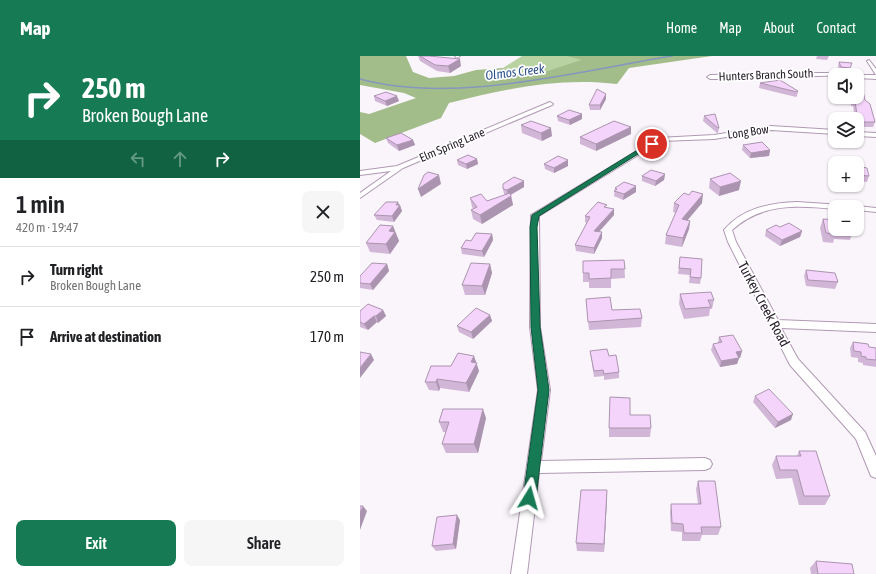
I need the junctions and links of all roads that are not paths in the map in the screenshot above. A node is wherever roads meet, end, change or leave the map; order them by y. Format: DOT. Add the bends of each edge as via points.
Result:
graph roads {
  1 [pos="869,61"];
  2 [pos="828,74"];
  3 [pos="864,76"];
  4 [pos="876,76"];
  5 [pos="710,77"];
  6 [pos="550,104"];
  7 [pos="828,132"];
  8 [pos="864,134"];
  9 [pos="876,135"];
  10 [pos="401,167"];
  11 [pos="360,173"];
  12 [pos="360,196"];
  13 [pos="828,206"];
  14 [pos="864,209"];
  15 [pos="876,210"];
  16 [pos="775,324"];
  17 [pos="876,328"];
  18 [pos="705,464"];
  19 [pos="533,467"];
  20 [pos="876,472"];
  21 [pos="519,574"];
  1 -- 4 [label="street"];
  2 -- 5 [label="street, Hunters Branch South"];
  3 -- 4 [label="street"];
  6 -- 10 [label="street, Elm Spring Lane"];
  7 -- 19 [label="street, Long Bow" via="771,128 714,137 660,139 535,215 535,327 544,390"];
  8 -- 9 [label="street"];
  10 -- 11 [label="street"];
  10 -- 12 [label="street, Elm Spring Lane"];
  13 -- 16 [label="street, Turkey Creek Road" via="802,204 759,209 736,222 728,230"];
  14 -- 15 [label="street"];
  16 -- 17 [label="street"];
  16 -- 20 [label="street, Turkey Creek Road" via="794,362 861,436"];
  18 -- 19 [label="street"];
  19 -- 21 [label="street"];
}
